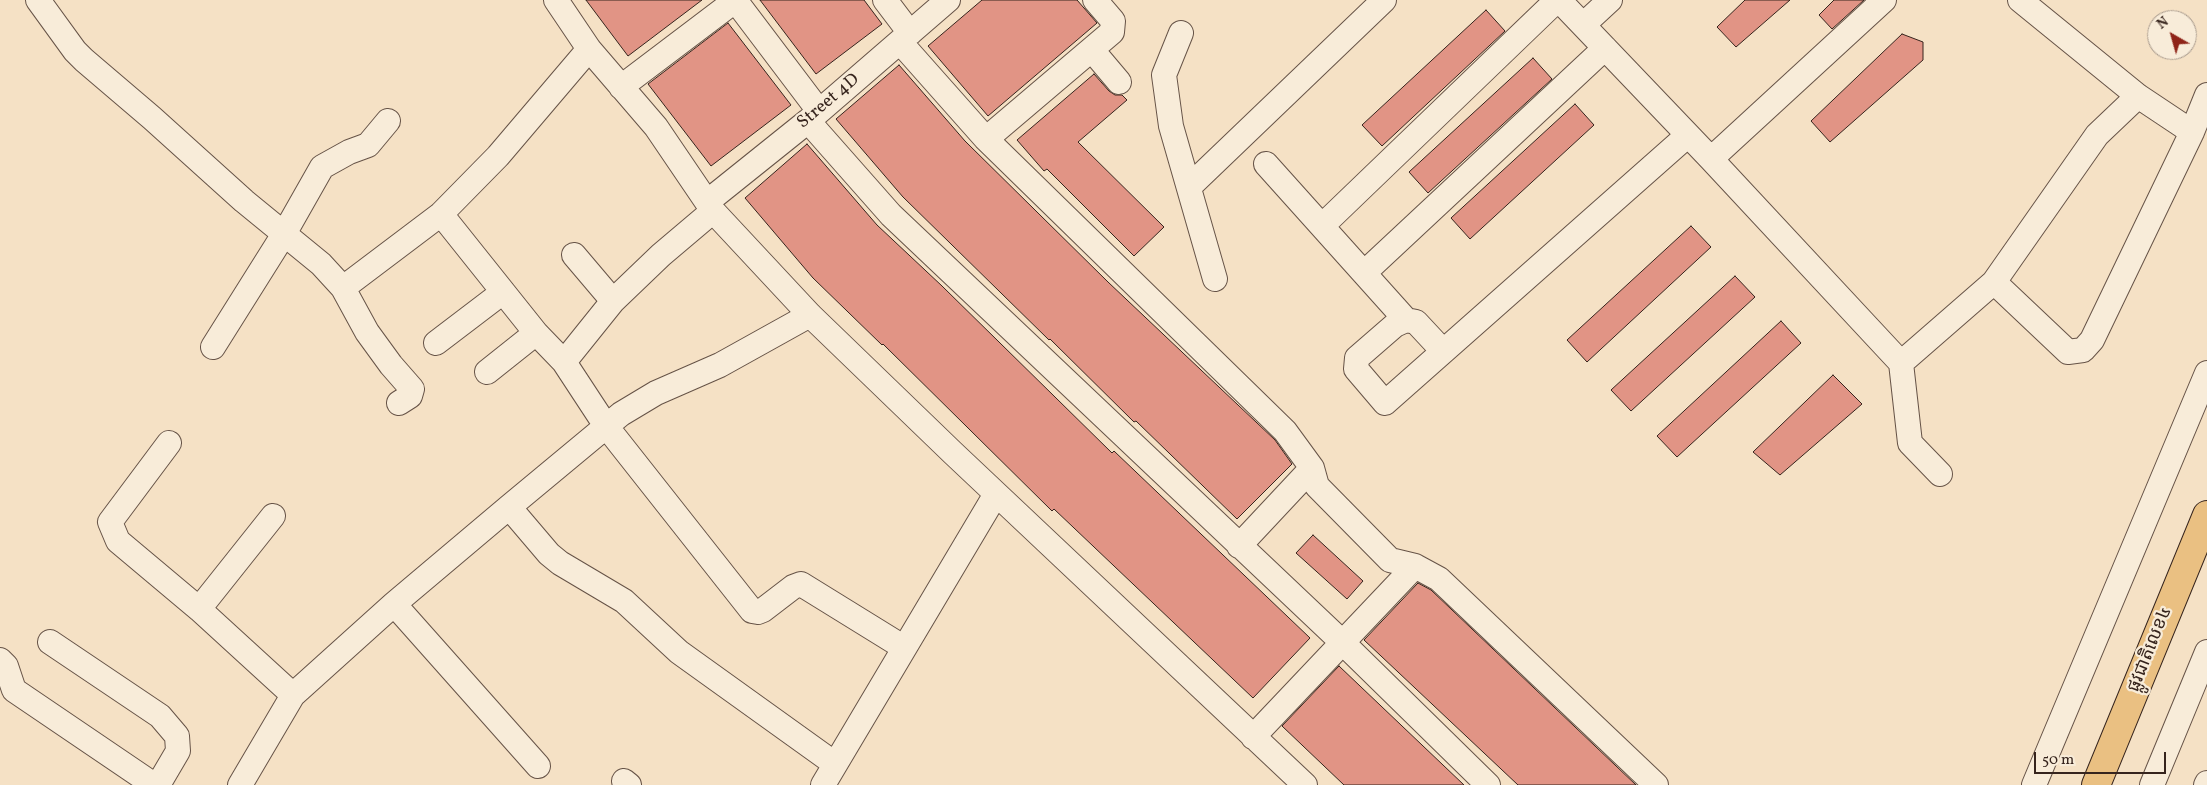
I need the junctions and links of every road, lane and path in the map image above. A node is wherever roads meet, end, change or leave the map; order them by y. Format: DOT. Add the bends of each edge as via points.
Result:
graph roads {
  1 [pos="38,0"];
  2 [pos="556,0"];
  3 [pos="736,0"];
  4 [pos="885,0"];
  5 [pos="948,0"];
  6 [pos="1095,0"];
  7 [pos="1384,0"];
  8 [pos="1558,0"];
  9 [pos="1610,0"];
  10 [pos="1884,0"];
  11 [pos="2020,0"];
  12 [pos="1583,25"];
  13 [pos="1181,33"];
  14 [pos="905,37"];
  15 [pos="1605,48"];
  16 [pos="589,49"];
  17 [pos="1092,50"];
  18 [pos="1118,82"];
  19 [pos="621,87"];
  20 [pos="2207,95"];
  21 [pos="2138,96"];
  22 [pos="813,116"];
  23 [pos="388,121"];
  24 [pos="2192,132"];
  25 [pos="1688,135"];
  26 [pos="986,139"];
  27 [pos="1711,159"];
  28 [pos="1266,164"];
  29 [pos="1190,186"];
  30 [pos="710,206"];
  31 [pos="441,214"];
  32 [pos="1322,226"];
  33 [pos="284,234"];
  34 [pos="574,255"];
  35 [pos="1364,273"];
  36 [pos="1215,279"];
  37 [pos="1994,282"];
  38 [pos="343,288"];
  39 [pos="503,292"];
  40 [pos="613,301"];
  41 [pos="810,315"];
  42 [pos="1406,320"];
  43 [pos="536,333"];
  44 [pos="436,343"];
  45 [pos="213,347"];
  46 [pos="1443,351"];
  47 [pos="564,362"];
  48 [pos="1901,363"];
  49 [pos="487,372"];
  50 [pos="2207,373"];
  51 [pos="399,403"];
  52 [pos="606,426"];
  53 [pos="169,443"];
  54 [pos="1312,468"];
  55 [pos="1940,474"];
  56 [pos="996,494"];
  57 [pos="509,506"];
  58 [pos="2207,515"];
  59 [pos="273,516"];
  60 [pos="1239,546"];
  61 [pos="1415,566"];
  62 [pos="394,604"];
  63 [pos="199,609"];
  64 [pos="50,642"];
  65 [pos="1342,642"];
  66 [pos="903,648"];
  67 [pos="2207,652"];
  68 [pos="0,660"];
  69 [pos="293,695"];
  70 [pos="1253,736"];
  71 [pos="836,764"];
  72 [pos="538,766"];
  73 [pos="156,785"];
  74 [pos="240,785"];
  75 [pos="823,785"];
  76 [pos="1304,785"];
  77 [pos="1488,785"];
  78 [pos="1656,785"];
  79 [pos="2034,785"];
  80 [pos="2096,785"];
  81 [pos="2152,785"];
  1 -- 33 [label="street" via="84,60"];
  2 -- 16 [label="street"];
  3 -- 19 [label="street"];
  3 -- 22 [label="street"];
  4 -- 14 [label="street"];
  5 -- 14 [label="street, Street 4D"];
  6 -- 17 [label="street" via="1113,21 1113,27 1112,32"];
  7 -- 29 [label="street"];
  8 -- 12 [label="street"];
  8 -- 32 [label="street"];
  9 -- 12 [label="street"];
  10 -- 27 [label="street"];
  11 -- 21 [label="street"];
  12 -- 15 [label="street"];
  13 -- 29 [label="street" via="1164,75 1172,126"];
  14 -- 22 [label="street, Street 4D"];
  14 -- 26 [label="street"];
  15 -- 25 [label="street"];
  15 -- 35 [label="street"];
  16 -- 19 [label="street"];
  16 -- 31 [label="street" via="498,156"];
  17 -- 18 [label="street"];
  17 -- 26 [label="street"];
  19 -- 30 [label="street" via="656,127"];
  20 -- 24 [label="street"];
  21 -- 24 [label="street"];
  21 -- 37 [label="street" via="2097,135"];
  22 -- 30 [label="street, Street 4D"];
  22 -- 60 [label="street" via="891,215"];
  23 -- 33 [label="street" via="368,145 322,167"];
  24 -- 37 [label="street" via="2092,340 2083,350 2068,352"];
  25 -- 27 [label="street"];
  25 -- 46 [label="street"];
  26 -- 54 [label="street" via="1285,430"];
  27 -- 48 [label="street"];
  28 -- 32 [label="street"];
  29 -- 36 [label="street"];
  30 -- 40 [label="street, Street 4D"];
  30 -- 41 [label="street"];
  31 -- 38 [label="street"];
  31 -- 39 [label="street"];
  32 -- 35 [label="street"];
  33 -- 38 [label="street"];
  33 -- 45 [label="street"];
  34 -- 40 [label="street"];
  35 -- 42 [label="street"];
  37 -- 48 [label="street"];
  38 -- 51 [label="street" via="367,332 412,389 410,396"];
  39 -- 43 [label="street"];
  39 -- 44 [label="street"];
  40 -- 47 [label="street, Street 4D"];
  41 -- 52 [label="street" via="720,365 656,393"];
  41 -- 56 [label="street"];
  42 -- 46 [label="street" via="1416,322"];
  42 -- 46 [label="street" via="1395,325 1357,358 1356,369 1385,403"];
  43 -- 47 [label="street"];
  43 -- 49 [label="street"];
  47 -- 52 [label="street"];
  48 -- 55 [label="street" via="1910,443"];
  50 -- 79 [label="street"];
  52 -- 57 [label="street"];
  52 -- 66 [label="street" via="752,611 763,610 800,584"];
  53 -- 63 [label="street" via="110,522 118,541"];
  54 -- 60 [label="street"];
  54 -- 61 [label="street" via="1317,486 1390,560"];
  56 -- 66 [label="street"];
  56 -- 70 [label="street"];
  57 -- 62 [label="street"];
  57 -- 71 [label="street" via="548,554 624,602 679,652"];
  58 -- 80 [label="highway, ផ្លូវជាតិលេខ៤"];
  59 -- 63 [label="street"];
  60 -- 65 [label="street"];
  61 -- 65 [label="street"];
  61 -- 78 [label="street" via="1439,579"];
  62 -- 69 [label="street"];
  62 -- 72 [label="street"];
  63 -- 69 [label="street"];
  64 -- 73 [label="street" via="160,716 177,736 178,751"];
  65 -- 70 [label="street"];
  65 -- 77 [label="street"];
  66 -- 71 [label="street"];
  67 -- 81 [label="street"];
  68 -- 73 [label="street" via="6,666 14,690"];
  69 -- 74 [label="street"];
  70 -- 76 [label="street"];
  71 -- 75 [label="street"];
}
